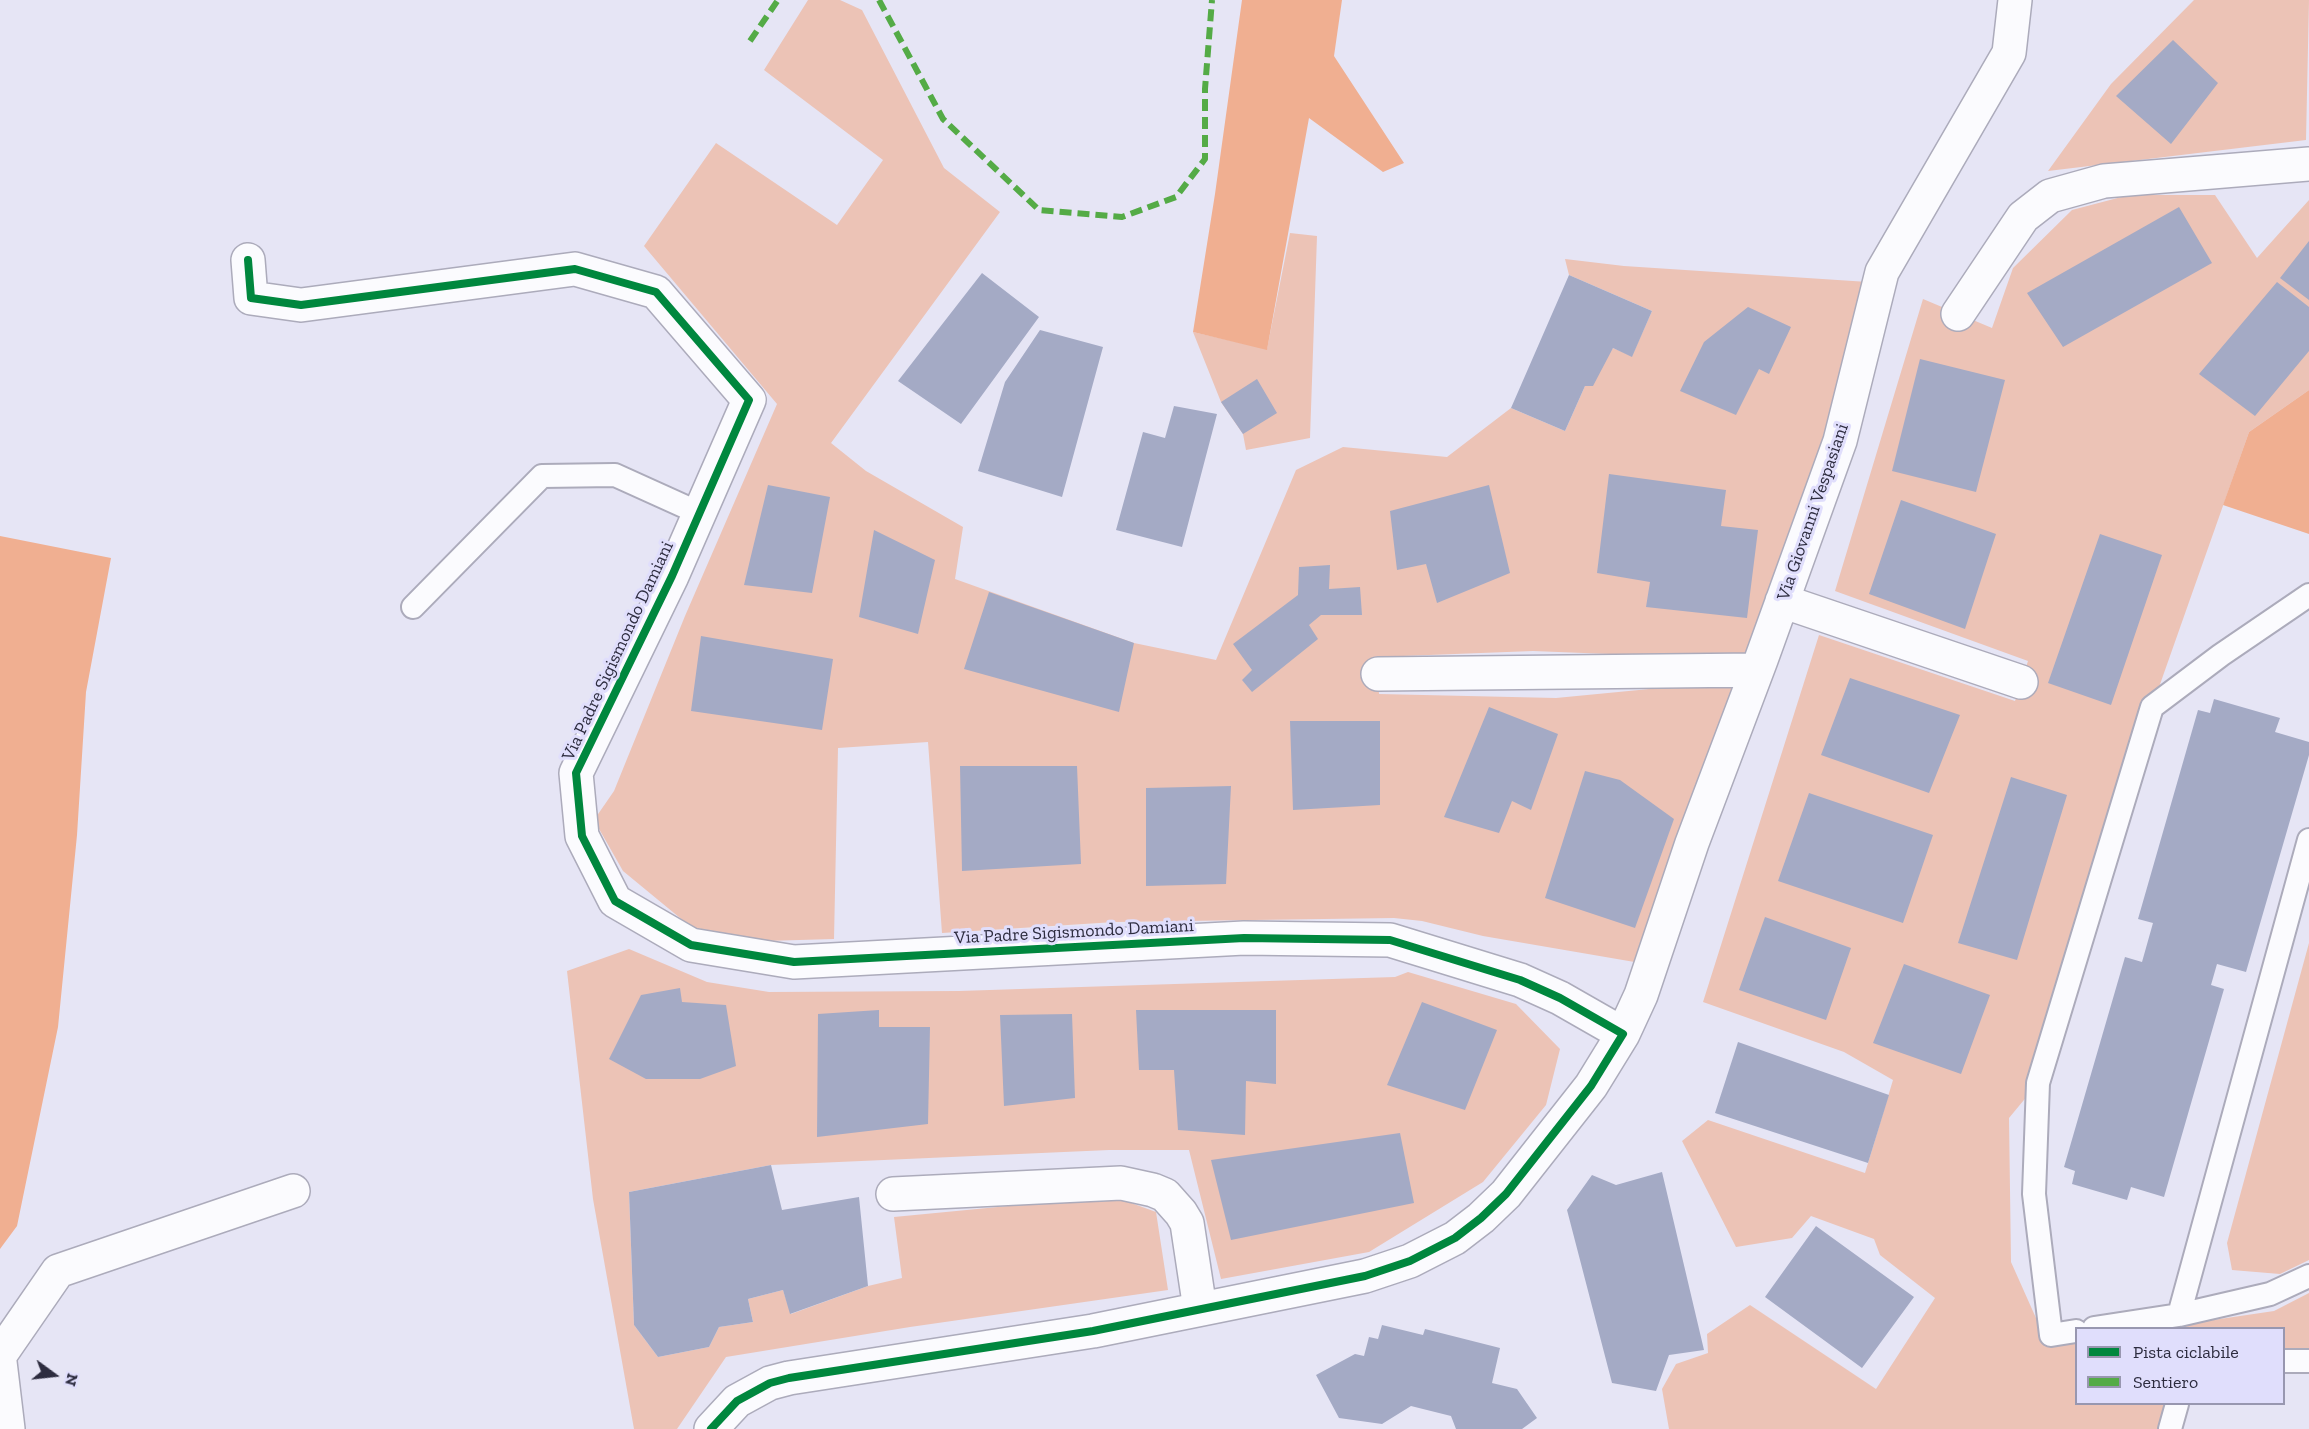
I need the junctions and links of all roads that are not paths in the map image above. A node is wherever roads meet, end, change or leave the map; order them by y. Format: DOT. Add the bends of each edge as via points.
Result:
graph roads {
  1 [pos="2015,0"];
  2 [pos="2309,164"];
  3 [pos="248,260"];
  4 [pos="1958,314"];
  5 [pos="699,513"];
  6 [pos="2309,595"];
  7 [pos="1782,601"];
  8 [pos="413,607"];
  9 [pos="1757,670"];
  10 [pos="1378,674"];
  11 [pos="2021,682"];
  12 [pos="2309,840"];
  13 [pos="1623,1034"];
  14 [pos="293,1191"];
  15 [pos="893,1194"];
  16 [pos="2309,1276"];
  17 [pos="1200,1309"];
  18 [pos="2179,1316"];
  19 [pos="2107,1327"];
  20 [pos="2075,1331"];
  21 [pos="0,1355"];
  22 [pos="2285,1361"];
  23 [pos="2309,1361"];
  24 [pos="0,1362"];
  25 [pos="2178,1405"];
  26 [pos="8,1429"];
  27 [pos="711,1429"];
  28 [pos="2170,1429"];
  1 -- 7 [label="street, Via Giovanni Vespasiani" via="2009,53 1882,272 1840,441"];
  2 -- 4 [label="street" via="2104,181 2050,196 2023,217"];
  3 -- 5 [label="street, Via Padre Sigismondo Damiani" via="251,298 301,305 575,268 656,292 749,400"];
  5 -- 8 [label="lane" via="615,475 542,476"];
  5 -- 13 [label="street, Via Padre Sigismondo Damiani" via="576,773 582,836 615,901 691,945 794,962 1244,938 1390,940 1520,980"];
  6 -- 20 [label="lane" via="2152,707 2038,1083 2034,1194 2051,1335"];
  7 -- 9 [label="street, Via Giovanni Vespasiani"];
  7 -- 11 [label="street"];
  9 -- 10 [label="street"];
  9 -- 13 [label="street, Via Giovanni Vespasiani" via="1692,843 1641,995"];
  12 -- 18 [label="lane"];
  13 -- 17 [label="street" via="1591,1086 1516,1181 1481,1218 1455,1238 1381,1272"];
  14 -- 21 [label="street" via="58,1271"];
  15 -- 17 [label="street" via="1120,1183 1153,1190 1165,1195 1187,1223"];
  16 -- 18 [label="lane" via="2270,1294"];
  17 -- 27 [label="street" via="1093,1331 770,1383 737,1401"];
  18 -- 19 [label="lane"];
  22 -- 23 [label="lane"];
  24 -- 26 [label="street"];
  25 -- 28 [label="lane"];
}
